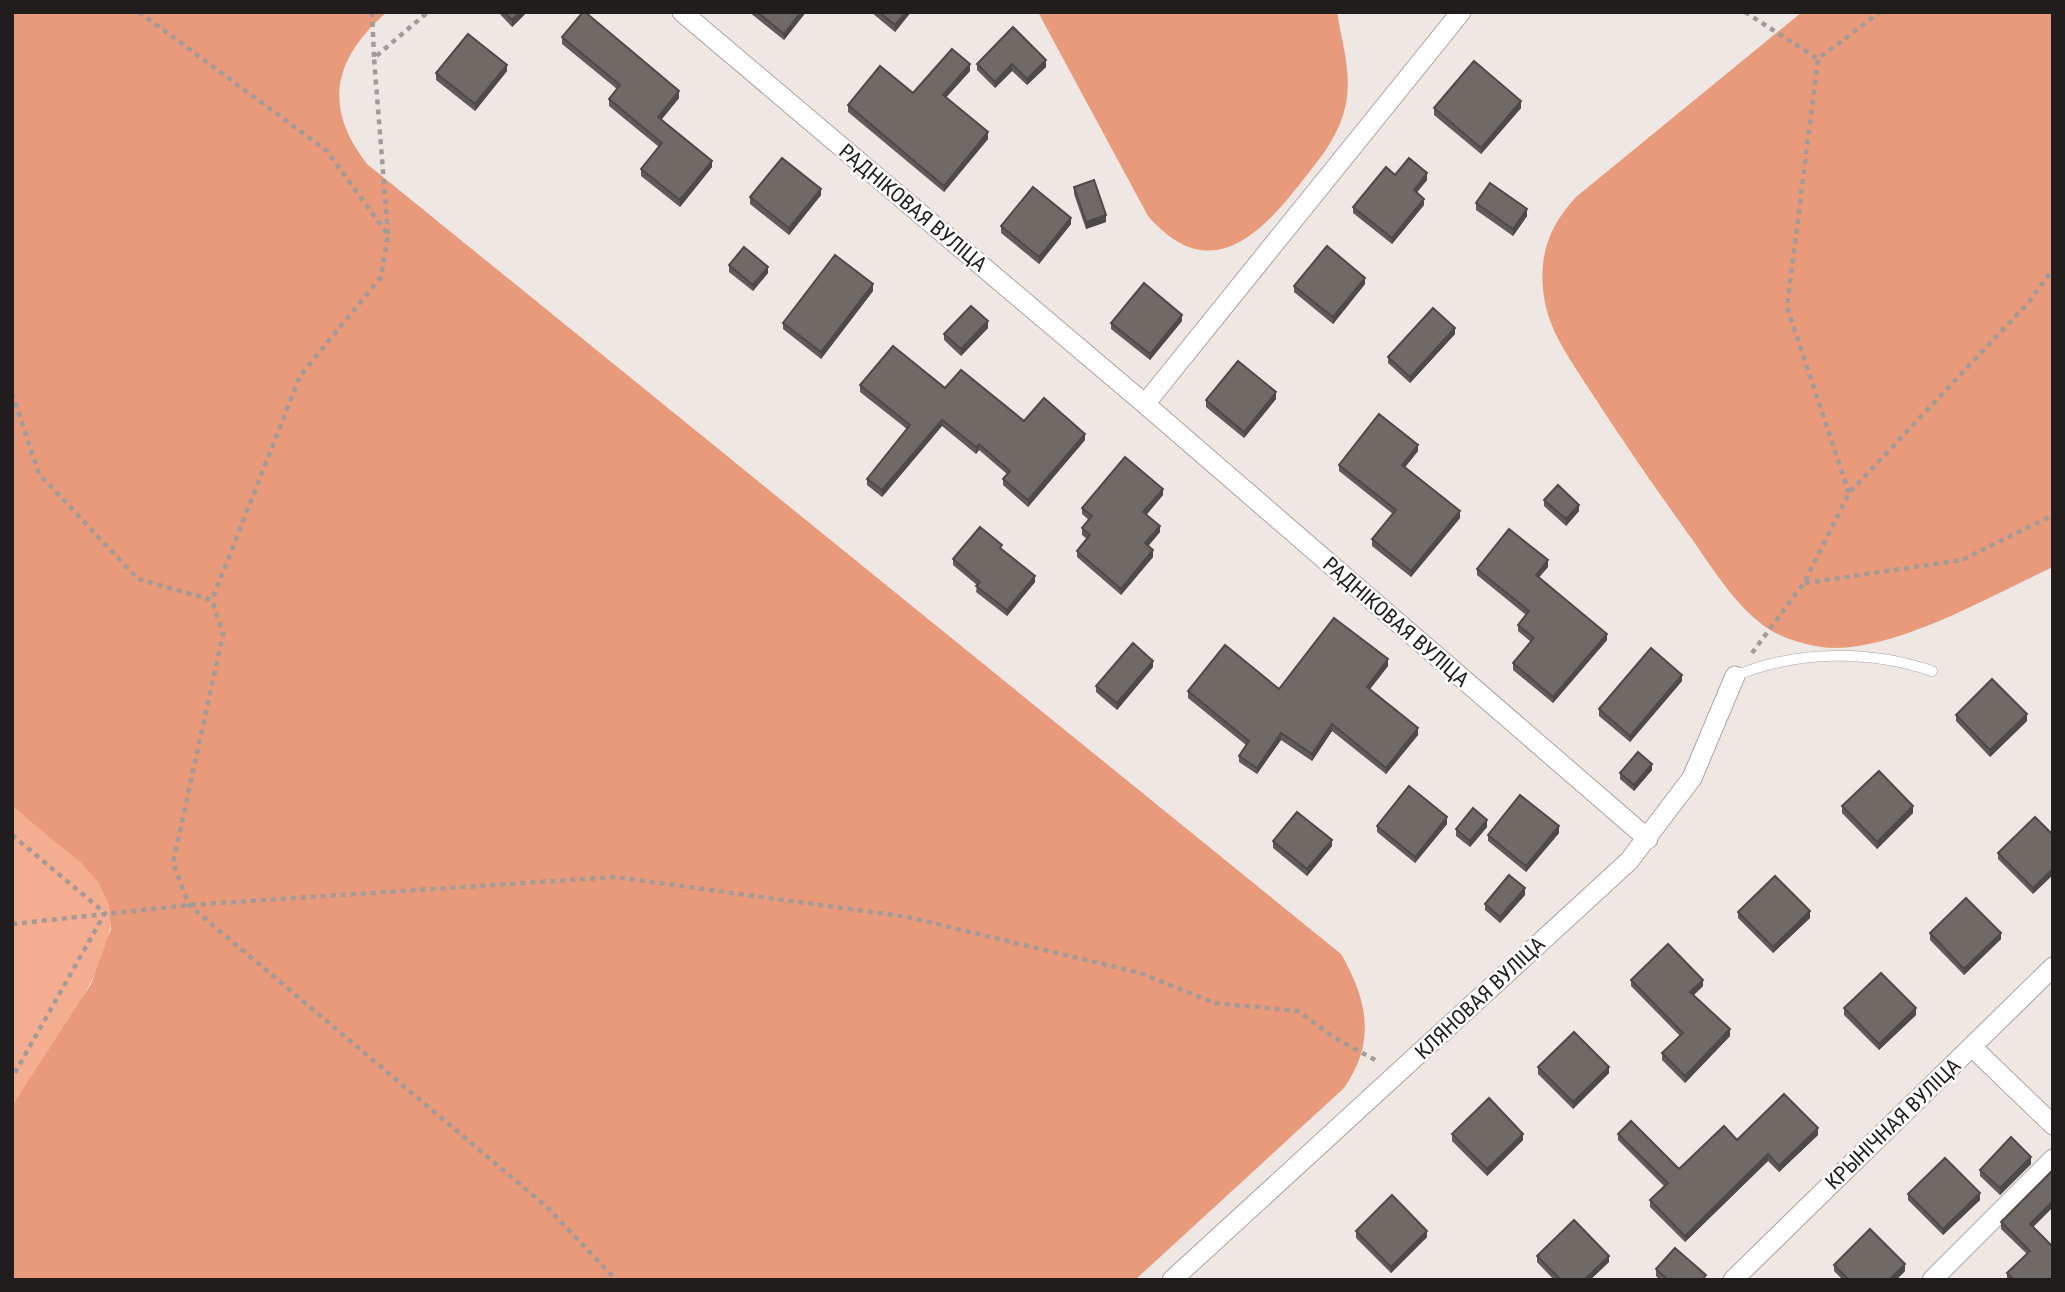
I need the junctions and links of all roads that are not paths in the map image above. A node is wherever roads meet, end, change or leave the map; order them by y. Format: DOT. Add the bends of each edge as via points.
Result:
graph roads {
  1 [pos="682,12"];
  2 [pos="1461,12"];
  3 [pos="1145,404"];
  4 [pos="1932,671"];
  5 [pos="1735,676"];
  6 [pos="1648,839"];
  7 [pos="2053,967"];
  8 [pos="1972,1047"];
  9 [pos="2053,1125"];
  10 [pos="2053,1159"];
  11 [pos="1172,1280"];
  12 [pos="1733,1280"];
  13 [pos="1932,1280"];
  1 -- 3 [label="street, РАДНІКОВАЯ ВУЛІЦА"];
  2 -- 3 [label="street"];
  3 -- 6 [label="street, РАДНІКОВАЯ ВУЛІЦА"];
  4 -- 5 [label="lane" via="1902,661 1799,657"];
  5 -- 6 [label="street, КЛЯНОВАЯ ВУЛІЦА" via="1692,778"];
  6 -- 11 [label="street, КЛЯНОВАЯ ВУЛІЦА"];
  7 -- 8 [label="street, КРЫНІЧНАЯ ВУЛІЦА"];
  8 -- 9 [label="street"];
  8 -- 12 [label="street, КРЫНІЧНАЯ ВУЛІЦА"];
  10 -- 13 [label="street"];
}
